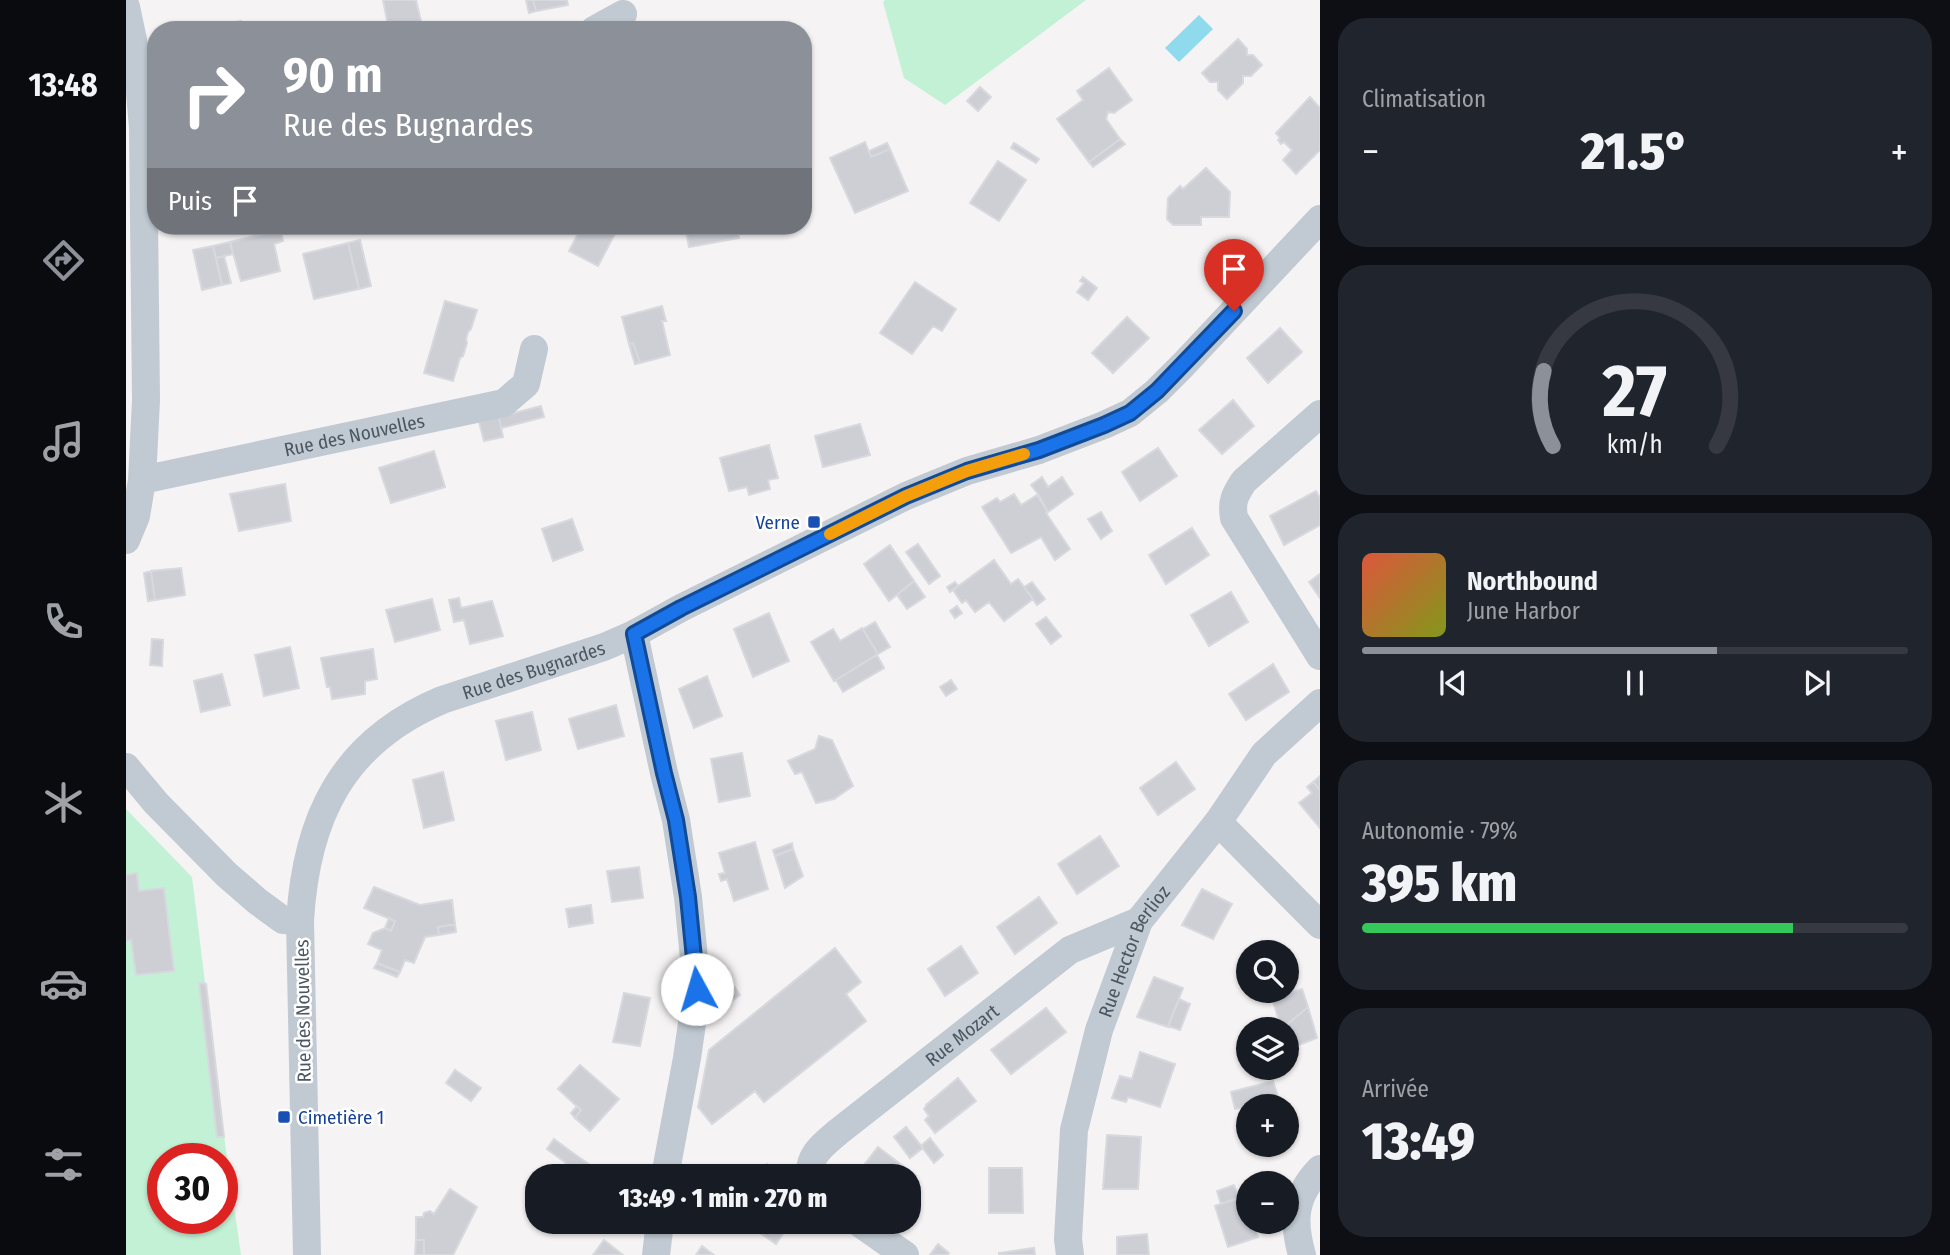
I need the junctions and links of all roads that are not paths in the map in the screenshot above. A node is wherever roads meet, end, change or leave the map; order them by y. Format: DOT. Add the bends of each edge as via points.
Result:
graph roads {
  1 [pos="126,7"];
  2 [pos="623,15"];
  3 [pos="611,21"];
  4 [pos="147,115"];
  5 [pos="1320,219"];
  6 [pos="148,235"];
  7 [pos="534,349"];
  8 [pos="1320,414"];
  9 [pos="142,480"];
  10 [pos="126,540"];
  11 [pos="634,634"];
  12 [pos="1320,656"];
  13 [pos="1320,703"];
  14 [pos="126,767"];
  15 [pos="1218,822"];
  16 [pos="300,921"];
  17 [pos="1139,921"];
  18 [pos="1320,925"];
  19 [pos="667,1164"];
  20 [pos="810,1164"];
  21 [pos="1320,1169"];
  22 [pos="659,1234"];
  23 [pos="875,1234"];
  24 [pos="307,1255"];
  25 [pos="656,1255"];
  26 [pos="905,1255"];
  27 [pos="1070,1255"];
  28 [pos="1302,1255"];
  1 -- 4 [label="street"];
  2 -- 3 [label="street"];
  5 -- 11 [label="street, Rue des Bugnardes" via="1183,365 1130,413 906,496"];
  6 -- 9 [label="street"];
  7 -- 9 [label="street, Rue des Nouvelles" via="526,384 504,402"];
  8 -- 12 [label="street" via="1244,481 1232,506 1234,517"];
  9 -- 10 [label="street"];
  11 -- 16 [label="street, Rue des Bugnardes" via="442,700 381,735 332,792 311,842"];
  11 -- 19 [label="street" via="676,820 697,989"];
  13 -- 15 [label="street, Rue Hector Berlioz" via="1264,754"];
  14 -- 16 [label="street, Rue des Nouvelles" via="237,884 283,920"];
  15 -- 17 [label="street, Rue Hector Berlioz"];
  15 -- 18 [label="street"];
  16 -- 24 [label="street, Rue des Nouvelles"];
  17 -- 20 [label="street, Rue Mozart" via="1070,950 829,1139"];
  17 -- 27 [label="street, Rue Hector Berlioz" via="1099,1030 1074,1130"];
  21 -- 28 [label="street" via="1296,1210"];
  22 -- 25 [label="street"];
  23 -- 26 [label="street"];
}
